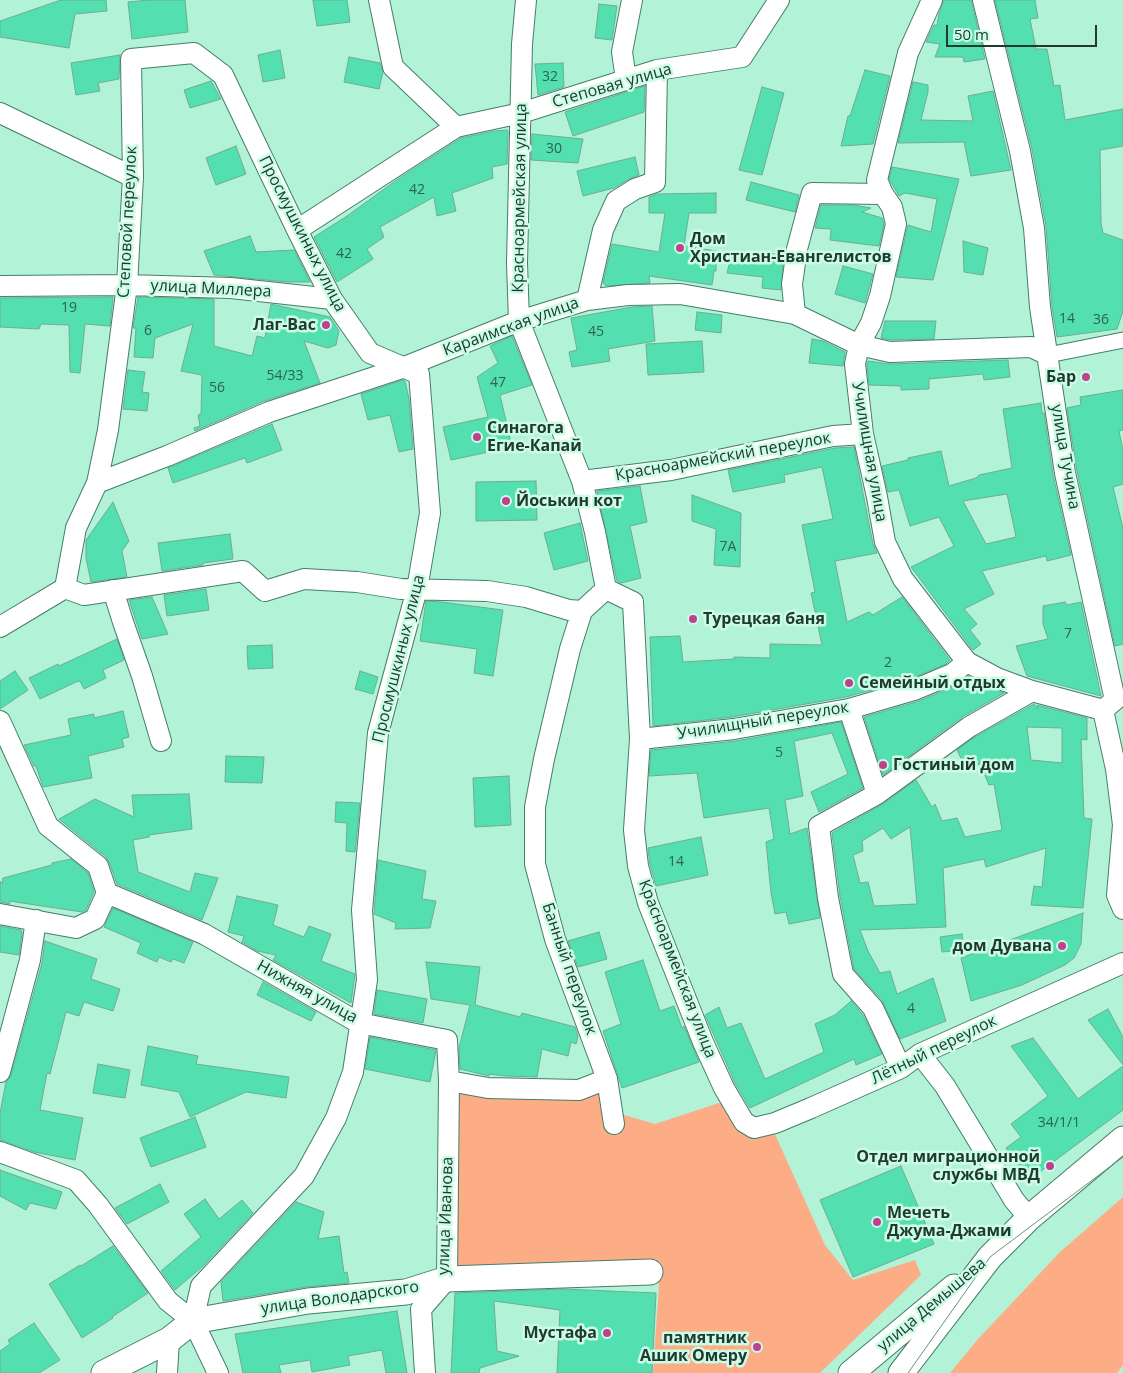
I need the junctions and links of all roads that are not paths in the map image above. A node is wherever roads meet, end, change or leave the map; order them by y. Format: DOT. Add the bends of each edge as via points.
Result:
graph roads {
  1 [pos="379,0"];
  2 [pos="526,0"];
  3 [pos="632,0"];
  4 [pos="779,0"];
  5 [pos="932,0"];
  6 [pos="983,0"];
  7 [pos="656,70"];
  8 [pos="223,75"];
  9 [pos="626,79"];
  10 [pos="0,112"];
  11 [pos="521,113"];
  12 [pos="456,127"];
  13 [pos="133,177"];
  14 [pos="883,194"];
  15 [pos="297,230"];
  16 [pos="127,285"];
  17 [pos="0,286"];
  18 [pos="332,299"];
  19 [pos="587,300"];
  20 [pos="795,314"];
  21 [pos="519,321"];
  22 [pos="1123,340"];
  23 [pos="859,345"];
  24 [pos="1048,355"];
  25 [pos="402,368"];
  26 [pos="863,434"];
  27 [pos="582,481"];
  28 [pos="97,483"];
  29 [pos="65,588"];
  30 [pos="606,588"];
  31 [pos="417,589"];
  32 [pos="113,590"];
  33 [pos="582,611"];
  34 [pos="0,627"];
  35 [pos="967,662"];
  36 [pos="1032,691"];
  37 [pos="849,709"];
  38 [pos="1103,710"];
  39 [pos="0,721"];
  40 [pos="640,739"];
  41 [pos="160,741"];
  42 [pos="1121,791"];
  43 [pos="878,794"];
  44 [pos="107,893"];
  45 [pos="1123,909"];
  46 [pos="0,914"];
  47 [pos="36,920"];
  48 [pos="1123,963"];
  49 [pos="359,1023"];
  50 [pos="920,1054"];
  51 [pos="901,1068"];
  52 [pos="0,1072"];
  53 [pos="607,1079"];
  54 [pos="449,1081"];
  55 [pos="744,1122"];
  56 [pos="614,1124"];
  57 [pos="1123,1138"];
  58 [pos="0,1152"];
  59 [pos="1029,1218"];
  60 [pos="990,1257"];
  61 [pos="650,1272"];
  62 [pos="447,1279"];
  63 [pos="193,1321"];
  64 [pos="169,1340"];
  65 [pos="104,1373"];
  66 [pos="167,1373"];
  67 [pos="218,1373"];
  68 [pos="425,1373"];
  69 [pos="851,1373"];
  70 [pos="900,1373"];
  1 -- 12 [label="street" via="393,67"];
  2 -- 11 [label="street, Красноармейская улица"];
  3 -- 9 [label="street" via="622,52"];
  4 -- 7 [label="street, Степовая улица" via="742,57"];
  5 -- 14 [label="street, Училищная улица" via="908,53 878,180"];
  6 -- 24 [label="street, улица Тучина" via="1020,151 1034,228 1040,307"];
  7 -- 9 [label="street, Степовая улица"];
  7 -- 19 [label="street" via="655,182 616,201 603,230"];
  8 -- 13 [label="street, Степовой переулок" via="194,54 131,59"];
  8 -- 15 [label="street, Просмушкиных улица"];
  9 -- 11 [label="street, Степовая улица"];
  10 -- 13 [label="street"];
  11 -- 12 [label="street, Степовая улица"];
  11 -- 21 [label="street, Красноармейская улица" via="517,263"];
  12 -- 15 [label="street, Степовая улица"];
  13 -- 16 [label="street, Степовой переулок"];
  14 -- 20 [label="street" via="812,193 797,249 792,284"];
  14 -- 23 [label="street, Училищная улица" via="892,207 896,224 880,296"];
  15 -- 18 [label="street, Просмушкиных улица"];
  16 -- 17 [label="street, улица Миллера"];
  16 -- 18 [label="street, улица Миллера" via="231,288"];
  16 -- 28 [label="street, Степовой переулок" via="108,430"];
  18 -- 25 [label="street, Просмушкиных улица" via="370,353"];
  19 -- 20 [label="street, Караимская улица" via="680,294"];
  19 -- 21 [label="street, Караимская улица"];
  20 -- 23 [label="street, Караимская улица"];
  21 -- 25 [label="street, Караимская улица"];
  21 -- 27 [label="street, Красноармейская улица"];
  22 -- 24 [label="street, Караимская улица"];
  23 -- 24 [label="street, Караимская улица" via="890,352 1031,347"];
  23 -- 26 [label="street, Училищная улица" via="855,364"];
  24 -- 38 [label="street, улица Тучина" via="1065,473 1115,700"];
  25 -- 28 [label="street, Караимская улица" via="269,412"];
  25 -- 31 [label="street, Просмушкиных улица" via="419,374 430,503"];
  26 -- 27 [label="street, Красноармейский переулок" via="833,436 671,470"];
  26 -- 35 [label="street, Училищная улица" via="885,542 904,579"];
  27 -- 30 [label="street, Красноармейская улица"];
  28 -- 29 [label="street" via="76,528"];
  29 -- 32 [label="street" via="84,595"];
  29 -- 34 [label="street"];
  30 -- 33 [label="street, Банный переулок"];
  30 -- 40 [label="street, Красноармейская улица" via="633,602"];
  31 -- 32 [label="street" via="304,579 265,591 243,571"];
  31 -- 33 [label="street" via="487,591"];
  31 -- 49 [label="street, Просмушкиных улица" via="378,733 362,910 367,980"];
  32 -- 41 [label="street"];
  33 -- 53 [label="street, Банный переулок" via="570,649 535,807 535,864 555,939"];
  35 -- 36 [label="street, Училищная улица"];
  35 -- 37 [label="street, Училищный переулок" via="952,674 914,690"];
  36 -- 38 [label="street, Училищная улица"];
  36 -- 43 [label="street" via="968,727"];
  37 -- 40 [label="street, Училищный переулок" via="734,729"];
  37 -- 43 [label="street"];
  38 -- 42 [label="street"];
  39 -- 44 [label="street" via="48,826 98,866"];
  40 -- 55 [label="street, Красноармейская улица" via="634,830 638,866 648,903 703,1042"];
  42 -- 45 [label="street" via="1123,825 1117,896"];
  43 -- 51 [label="street" via="819,826 828,898 843,974 873,1008"];
  44 -- 47 [label="street" via="96,919 76,928"];
  44 -- 49 [label="street, Нижняя улица" via="204,934"];
  46 -- 47 [label="street"];
  47 -- 52 [label="street" via="30,960"];
  48 -- 50 [label="street, Лётный переулок"];
  49 -- 54 [label="street, Нижняя улица" via="447,1040"];
  49 -- 63 [label="street, Просмушкиных улица" via="352,1072 336,1118 304,1176 201,1286"];
  50 -- 51 [label="street, Лётный переулок"];
  50 -- 59 [label="street" via="945,1086 1014,1200"];
  51 -- 55 [label="street, Лётный переулок" via="775,1123 754,1128"];
  53 -- 54 [label="street" via="579,1090 488,1088"];
  53 -- 56 [label="street, Банный переулок"];
  54 -- 62 [label="street, улица Иванова"];
  57 -- 59 [label="street"];
  58 -- 63 [label="street" via="76,1180 168,1301"];
  59 -- 60 [label="street"];
  60 -- 69 [label="street, улица Демышева"];
  60 -- 70 [label="street"];
  61 -- 62 [label="street, улица Володарского"];
  62 -- 63 [label="street, улица Володарского" via="406,1292 308,1301"];
  62 -- 68 [label="street, улица Иванова" via="421,1309"];
  63 -- 64 [label="street, улица Володарского"];
  63 -- 67 [label="street"];
  64 -- 65 [label="street, улица Володарского"];
  64 -- 66 [label="street"];
}
